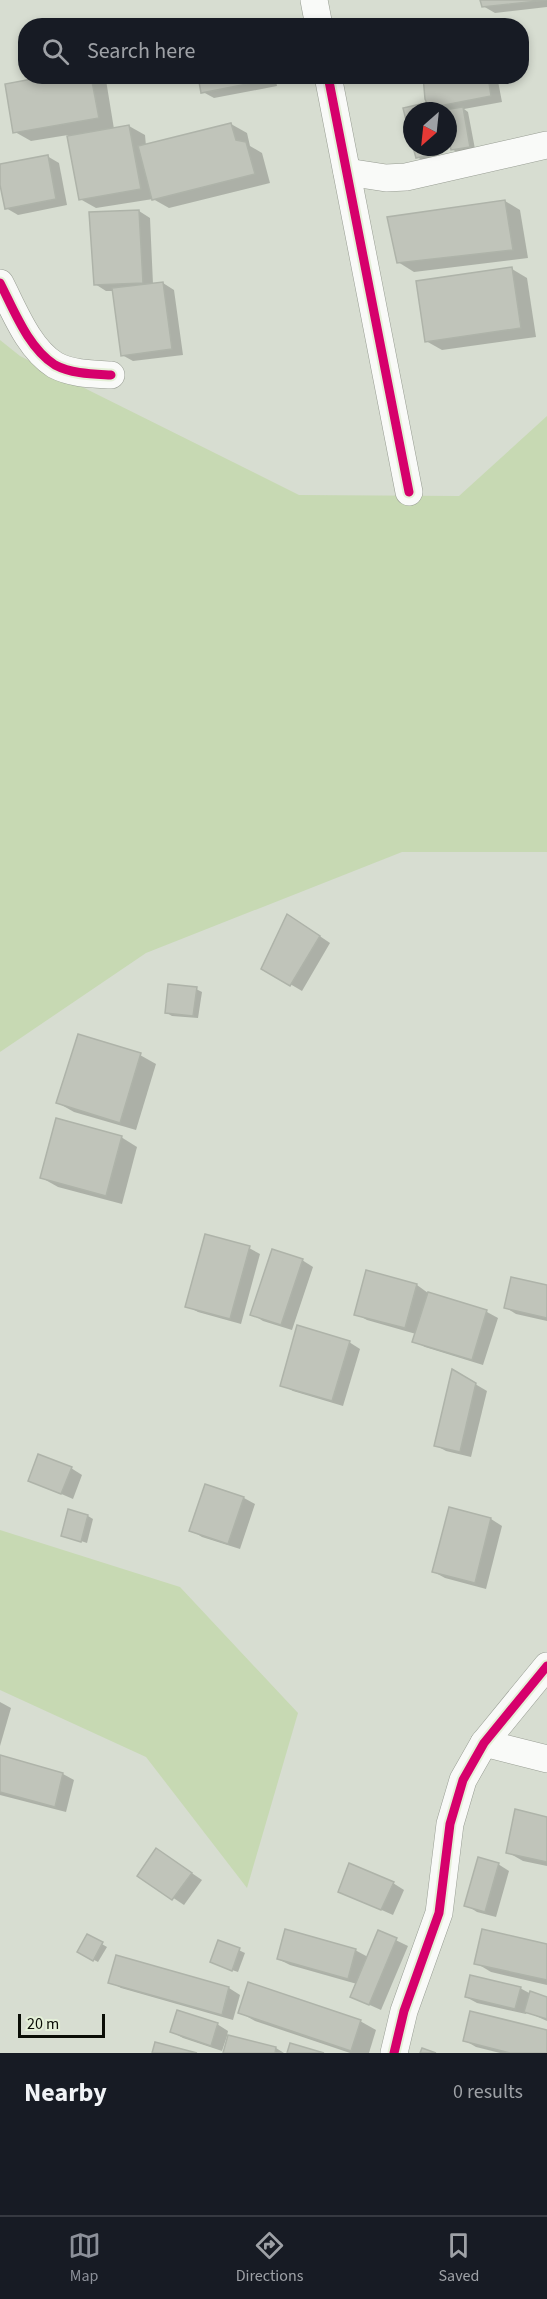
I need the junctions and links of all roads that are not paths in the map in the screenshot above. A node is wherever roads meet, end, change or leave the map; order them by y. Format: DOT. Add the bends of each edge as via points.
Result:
graph roads {
  1 [pos="314,0"];
  2 [pos="317,18"];
  3 [pos="330,84"];
  4 [pos="547,145"];
  5 [pos="347,172"];
  6 [pos="0,283"];
  7 [pos="111,375"];
  8 [pos="409,492"];
  9 [pos="547,1666"];
  10 [pos="484,1743"];
  11 [pos="547,1759"];
  12 [pos="394,2053"];
  1 -- 2 [label="street"];
  3 -- 5 [label="street"];
  4 -- 5 [label="street" via="406,177"];
  5 -- 8 [label="street"];
  6 -- 7 [label="street" via="25,331 44,356 76,372"];
  9 -- 10 [label="street"];
  10 -- 11 [label="street"];
  10 -- 12 [label="street" via="463,1780 450,1824 439,1913 404,2011"];
}
